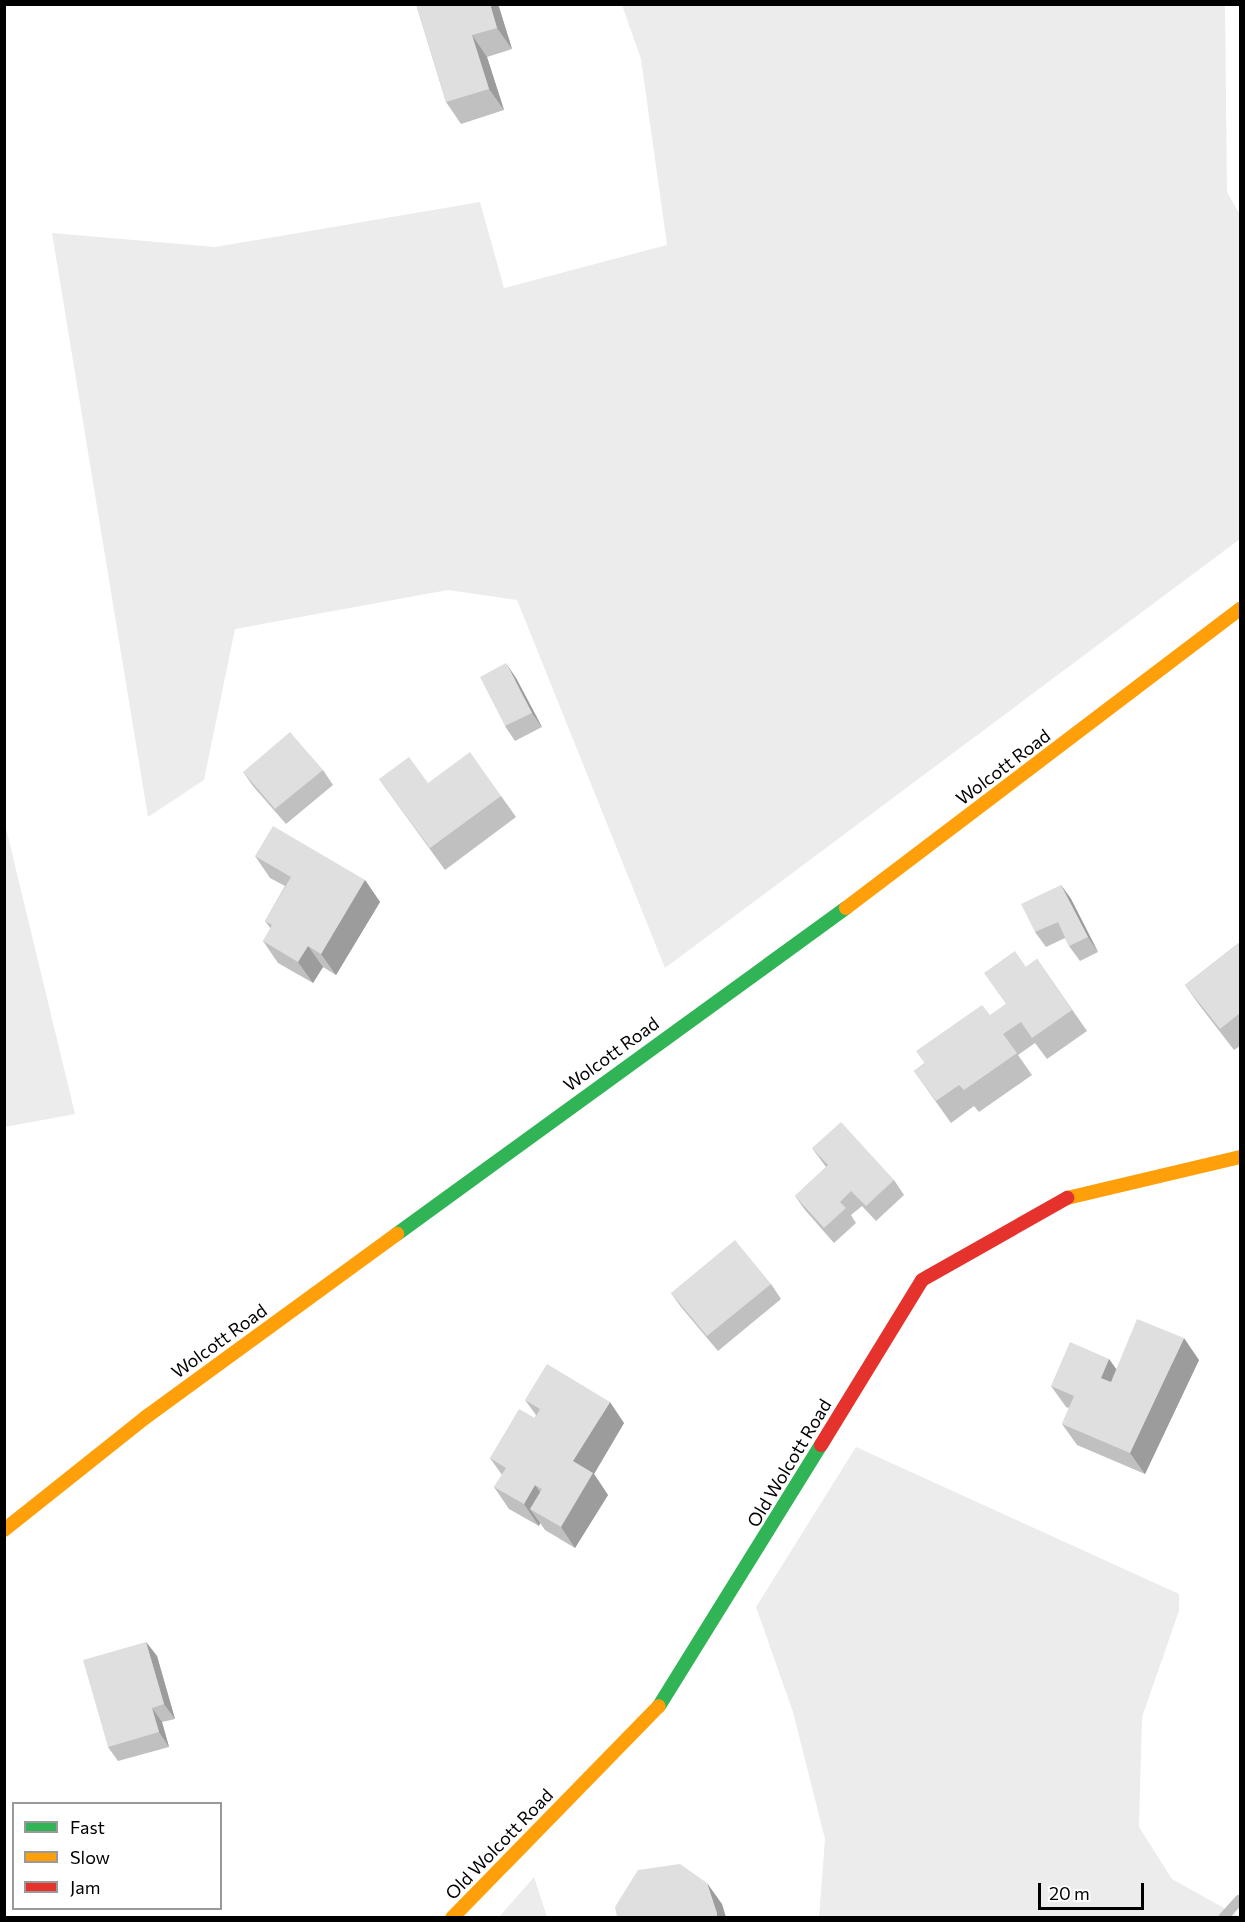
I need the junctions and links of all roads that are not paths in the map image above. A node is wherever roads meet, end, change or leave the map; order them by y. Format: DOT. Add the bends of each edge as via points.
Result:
graph roads {
  1 [pos="1240,609"];
  2 [pos="1240,1157"];
  3 [pos="4,1530"];
  4 [pos="452,1917"];
  1 -- 3 [label="main road, Wolcott Road" via="885,880 156,1410"];
  2 -- 4 [label="main road, Old Wolcott Road" via="1055,1201 922,1280 665,1699"];
}
